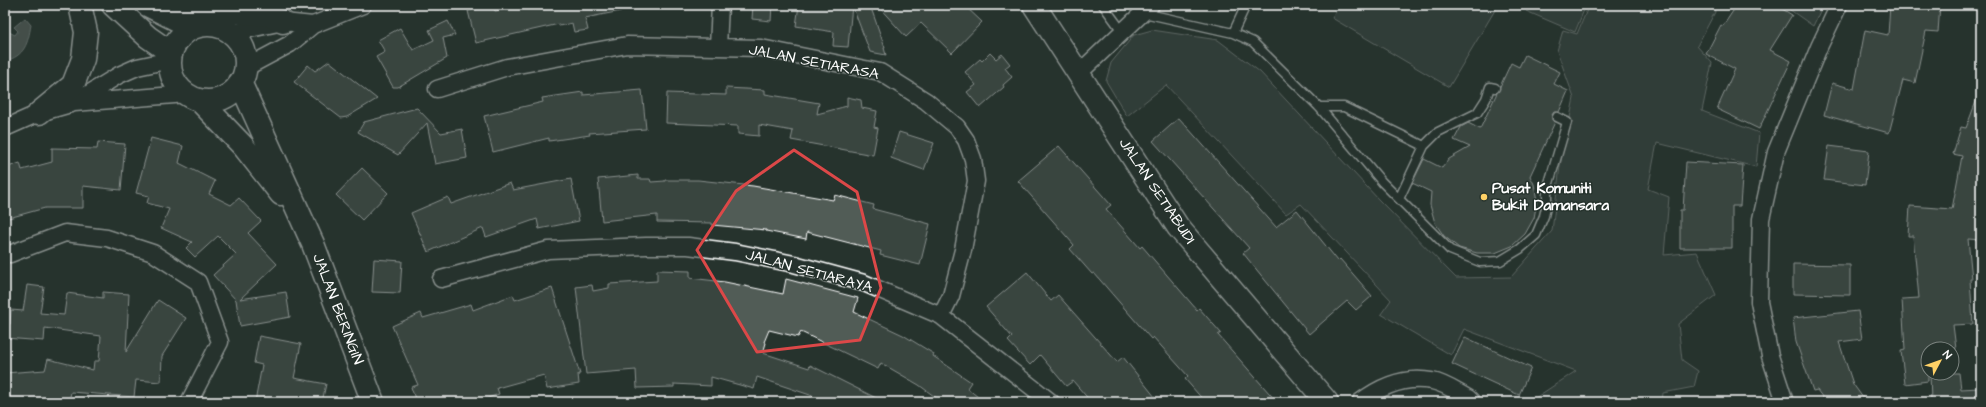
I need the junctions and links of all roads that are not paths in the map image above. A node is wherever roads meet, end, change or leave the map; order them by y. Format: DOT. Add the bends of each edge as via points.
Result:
graph roads {
  1 [pos="80,5"];
  2 [pos="113,5"];
  3 [pos="147,5"];
  4 [pos="187,5"];
  5 [pos="363,5"];
  6 [pos="720,5"];
  7 [pos="1034,5"];
  8 [pos="1103,5"];
  9 [pos="1246,5"];
  10 [pos="1840,5"];
  11 [pos="1147,9"];
  12 [pos="283,22"];
  13 [pos="313,25"];
  14 [pos="199,26"];
  15 [pos="1122,31"];
  16 [pos="231,33"];
  17 [pos="1233,33"];
  18 [pos="718,47"];
  19 [pos="170,57"];
  20 [pos="1079,72"];
  21 [pos="243,75"];
  22 [pos="1496,88"];
  23 [pos="437,89"];
  24 [pos="193,97"];
  25 [pos="74,103"];
  26 [pos="1319,107"];
  27 [pos="39,113"];
  28 [pos="1557,117"];
  29 [pos="5,128"];
  30 [pos="1424,146"];
  31 [pos="1399,199"];
  32 [pos="300,216"];
  33 [pos="10,254"];
  34 [pos="441,279"];
  35 [pos="941,316"];
  36 [pos="189,402"];
  37 [pos="373,402"];
  38 [pos="1051,402"];
  39 [pos="1327,402"];
  40 [pos="1360,402"];
  41 [pos="1472,402"];
  42 [pos="1785,402"];
  1 -- 27 [label="street" via="86,32 83,59 72,85"];
  2 -- 19 [label="street"];
  3 -- 14 [label="street" via="177,20"];
  4 -- 12 [label="street" via="268,15"];
  5 -- 13 [label="street"];
  6 -- 18 [label="street"];
  7 -- 20 [label="street, JALAN SETIABUDI"];
  8 -- 15 [label="lane"];
  9 -- 17 [label="lane"];
  10 -- 42 [label="street" via="1819,47 1776,152 1762,219 1759,302 1770,356"];
  11 -- 15 [label="street"];
  11 -- 17 [label="lane"];
  12 -- 13 [label="street"];
  12 -- 16 [label="street"];
  13 -- 21 [label="street" via="290,44"];
  14 -- 16 [label="street" via="216,26"];
  14 -- 19 [label="street" via="181,35"];
  15 -- 20 [label="street"];
  16 -- 21 [label="street" via="244,52"];
  17 -- 26 [label="lane" via="1253,42"];
  18 -- 23 [label="street, JALAN SETIARASA" via="627,45 507,67"];
  18 -- 35 [label="street, JALAN SETIARASA" via="761,48 880,72 926,101 957,127 974,159 976,181 963,250 951,296"];
  19 -- 24 [label="street" via="170,70 174,80"];
  19 -- 25 [label="street" via="119,75"];
  20 -- 39 [label="street, JALAN SETIABUDI" via="1178,227"];
  21 -- 24 [label="street" via="232,92 223,98 211,101"];
  21 -- 32 [label="street, JALAN BERINGIN"];
  22 -- 30 [label="lane" via="1490,87 1477,113 1438,132"];
  24 -- 25 [label="street"];
  24 -- 32 [label="street, JALAN BERINGIN" via="244,147"];
  25 -- 27 [label="street"];
  26 -- 30 [label="lane" via="1344,107"];
  26 -- 31 [label="lane"];
  27 -- 29 [label="street"];
  28 -- 31 [label="lane" via="1567,122 1547,190 1544,216 1536,235 1500,261 1480,262 1450,250"];
  30 -- 31 [label="lane"];
  32 -- 37 [label="street, JALAN BERINGIN" via="351,340"];
  33 -- 36 [label="street" via="65,234 107,238 153,253 198,282 220,342"];
  34 -- 35 [label="street, JALAN SETIARAYA" via="548,250 688,246 794,264 864,283"];
  35 -- 38 [label="street, JALAN SETIARAYA"];
  40 -- 41 [label="street" via="1392,384 1408,380 1433,381"];
}
